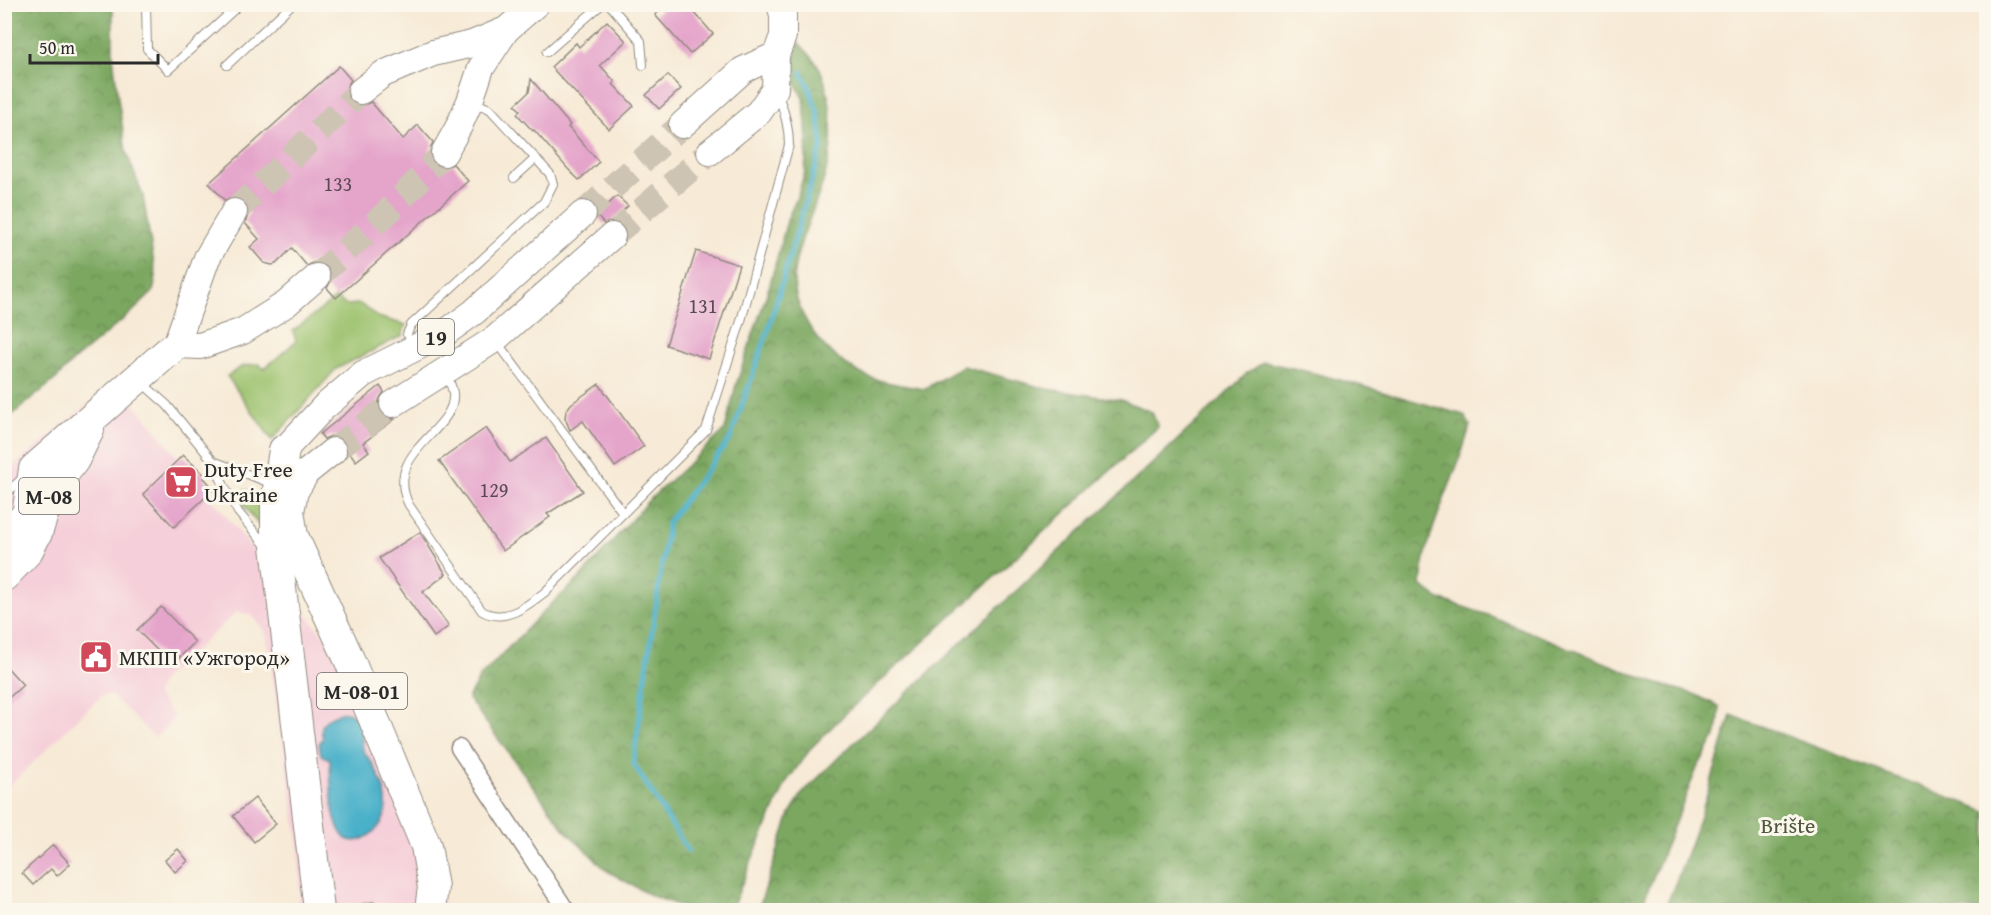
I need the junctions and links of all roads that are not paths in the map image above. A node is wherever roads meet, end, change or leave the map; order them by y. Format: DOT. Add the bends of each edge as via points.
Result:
graph roads {
  1 [pos="146,4"];
  2 [pos="240,4"];
  3 [pos="292,4"];
  4 [pos="536,4"];
  5 [pos="602,4"];
  6 [pos="609,4"];
  7 [pos="780,4"];
  8 [pos="506,30"];
  9 [pos="779,45"];
  10 [pos="547,52"];
  11 [pos="227,65"];
  12 [pos="643,65"];
  13 [pos="775,89"];
  14 [pos="361,91"];
  15 [pos="470,101"];
  16 [pos="682,125"];
  17 [pos="710,152"];
  18 [pos="444,153"];
  19 [pos="536,158"];
  20 [pos="514,178"];
  21 [pos="234,212"];
  22 [pos="583,214"];
  23 [pos="612,236"];
  24 [pos="317,277"];
  25 [pos="407,333"];
  26 [pos="495,339"];
  27 [pos="173,348"];
  28 [pos="446,371"];
  29 [pos="137,379"];
  30 [pos="393,404"];
  31 [pos="95,416"];
  32 [pos="284,450"];
  33 [pos="333,451"];
  34 [pos="213,461"];
  35 [pos="34,469"];
  36 [pos="290,481"];
  37 [pos="4,495"];
  38 [pos="623,513"];
  39 [pos="4,536"];
  40 [pos="278,559"];
  41 [pos="4,576"];
  42 [pos="459,748"];
  43 [pos="319,910"];
  44 [pos="355,910"];
  45 [pos="389,910"];
  46 [pos="430,910"];
  47 [pos="566,910"];
  1 -- 2 [label="lane" via="147,49 168,70"];
  3 -- 11 [label="lane"];
  4 -- 8 [label="main road"];
  5 -- 10 [label="lane"];
  6 -- 12 [label="lane" via="641,41"];
  7 -- 9 [label="main road" via="783,15"];
  8 -- 14 [label="main road" via="383,74"];
  8 -- 15 [label="main road" via="481,68"];
  9 -- 13 [label="main road"];
  9 -- 16 [label="main road" via="743,70"];
  13 -- 17 [label="main road" via="759,112"];
  13 -- 38 [label="lane" via="787,116 789,145 711,417 700,437"];
  15 -- 18 [label="main road"];
  15 -- 19 [label="lane" via="490,109"];
  19 -- 20 [label="lane"];
  19 -- 25 [label="lane" via="553,184 544,202 411,325"];
  21 -- 27 [label="main road" via="207,258"];
  22 -- 32 [label="main road, 19" via="474,312 445,333 363,374 323,408"];
  23 -- 26 [label="main road, 19"];
  24 -- 27 [label="main road" via="286,304 243,331 200,346"];
  26 -- 28 [label="main road, 19"];
  26 -- 38 [label="lane"];
  27 -- 29 [label="highway, М-08"];
  28 -- 30 [label="main road, 19"];
  28 -- 38 [label="lane" via="453,394 448,411 407,465 402,485 409,505 482,611 491,616 506,616 530,604"];
  29 -- 31 [label="highway, М-08"];
  29 -- 34 [label="lane" via="167,405"];
  31 -- 35 [label="highway, М-08"];
  31 -- 41 [label="highway, М-08" via="74,460 51,490 27,552"];
  32 -- 36 [label="highway, М-08-01"];
  33 -- 36 [label="main road"];
  34 -- 36 [label="lane"];
  34 -- 40 [label="lane" via="238,512"];
  35 -- 37 [label="lane"];
  35 -- 39 [label="highway, М-08" via="27,514"];
  36 -- 40 [label="highway, М-08-01" via="276,503"];
  36 -- 46 [label="highway, М-08-01" via="292,536 349,659 426,846 433,887"];
  40 -- 43 [label="highway, М-08-01"];
  42 -- 47 [label="street"];
  44 -- 45 [label="lane" via="372,906"];
}
